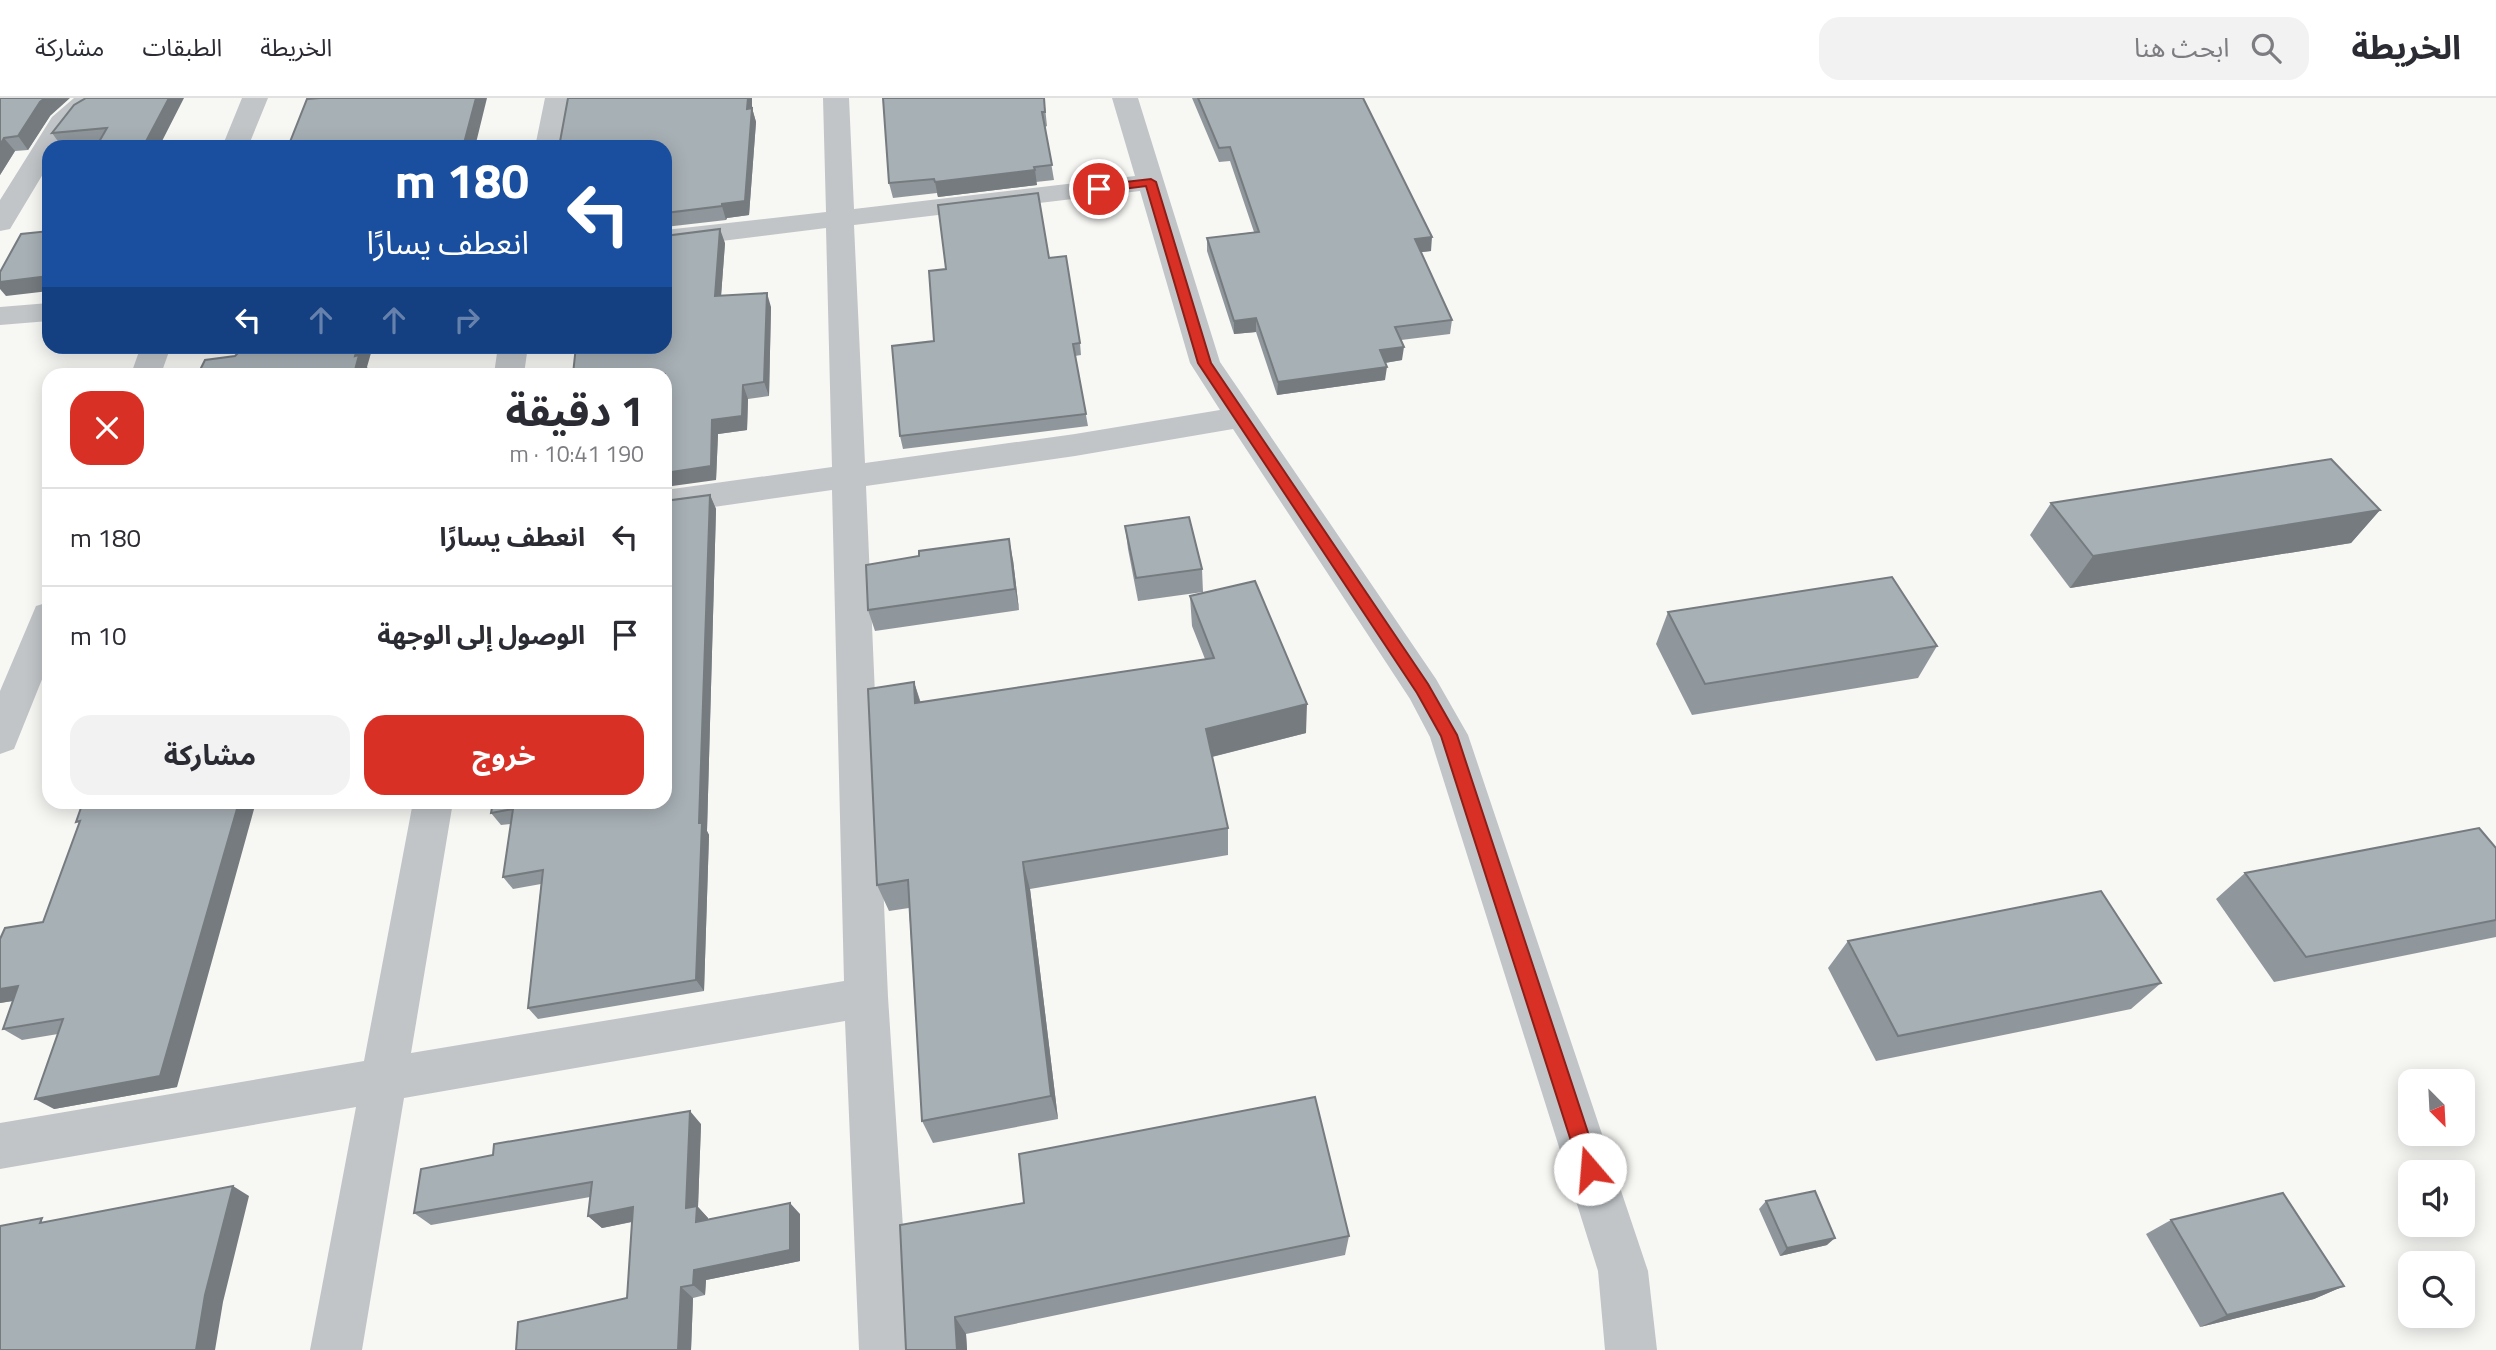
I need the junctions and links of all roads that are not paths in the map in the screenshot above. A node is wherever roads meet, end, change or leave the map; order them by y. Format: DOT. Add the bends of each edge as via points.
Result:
graph roads {
  1 [pos="98,98"];
  2 [pos="255,98"];
  3 [pos="558,98"];
  4 [pos="836,98"];
  5 [pos="1125,98"];
  6 [pos="50,140"];
  7 [pos="238,140"];
  8 [pos="549,140"];
  9 [pos="42,153"];
  10 [pos="1151,182"];
  11 [pos="840,221"];
  12 [pos="0,223"];
  13 [pos="672,238"];
  14 [pos="42,313"];
  15 [pos="0,316"];
  16 [pos="1239,417"];
  17 [pos="849,475"];
  18 [pos="672,501"];
  19 [pos="42,633"];
  20 [pos="0,738"];
  21 [pos="432,809"];
  22 [pos="866,997"];
  23 [pos="383,1078"];
  24 [pos="0,1146"];
  25 [pos="336,1350"];
  26 [pos="886,1350"];
  27 [pos="1632,1350"];
  1 -- 6 [label="street" via="81,104"];
  2 -- 7 [label="street"];
  3 -- 8 [label="street"];
  4 -- 11 [label="street"];
  5 -- 10 [label="street"];
  9 -- 12 [label="street"];
  10 -- 11 [label="street"];
  10 -- 16 [label="street" via="1205,363"];
  11 -- 13 [label="street"];
  11 -- 17 [label="street"];
  14 -- 15 [label="street"];
  16 -- 17 [label="street" via="1075,445"];
  16 -- 27 [label="street" via="1423,689 1449,735 1623,1271"];
  17 -- 18 [label="street"];
  17 -- 22 [label="street"];
  19 -- 20 [label="street"];
  21 -- 23 [label="street"];
  22 -- 23 [label="street"];
  22 -- 26 [label="street"];
  23 -- 24 [label="street"];
  23 -- 25 [label="street"];
}
